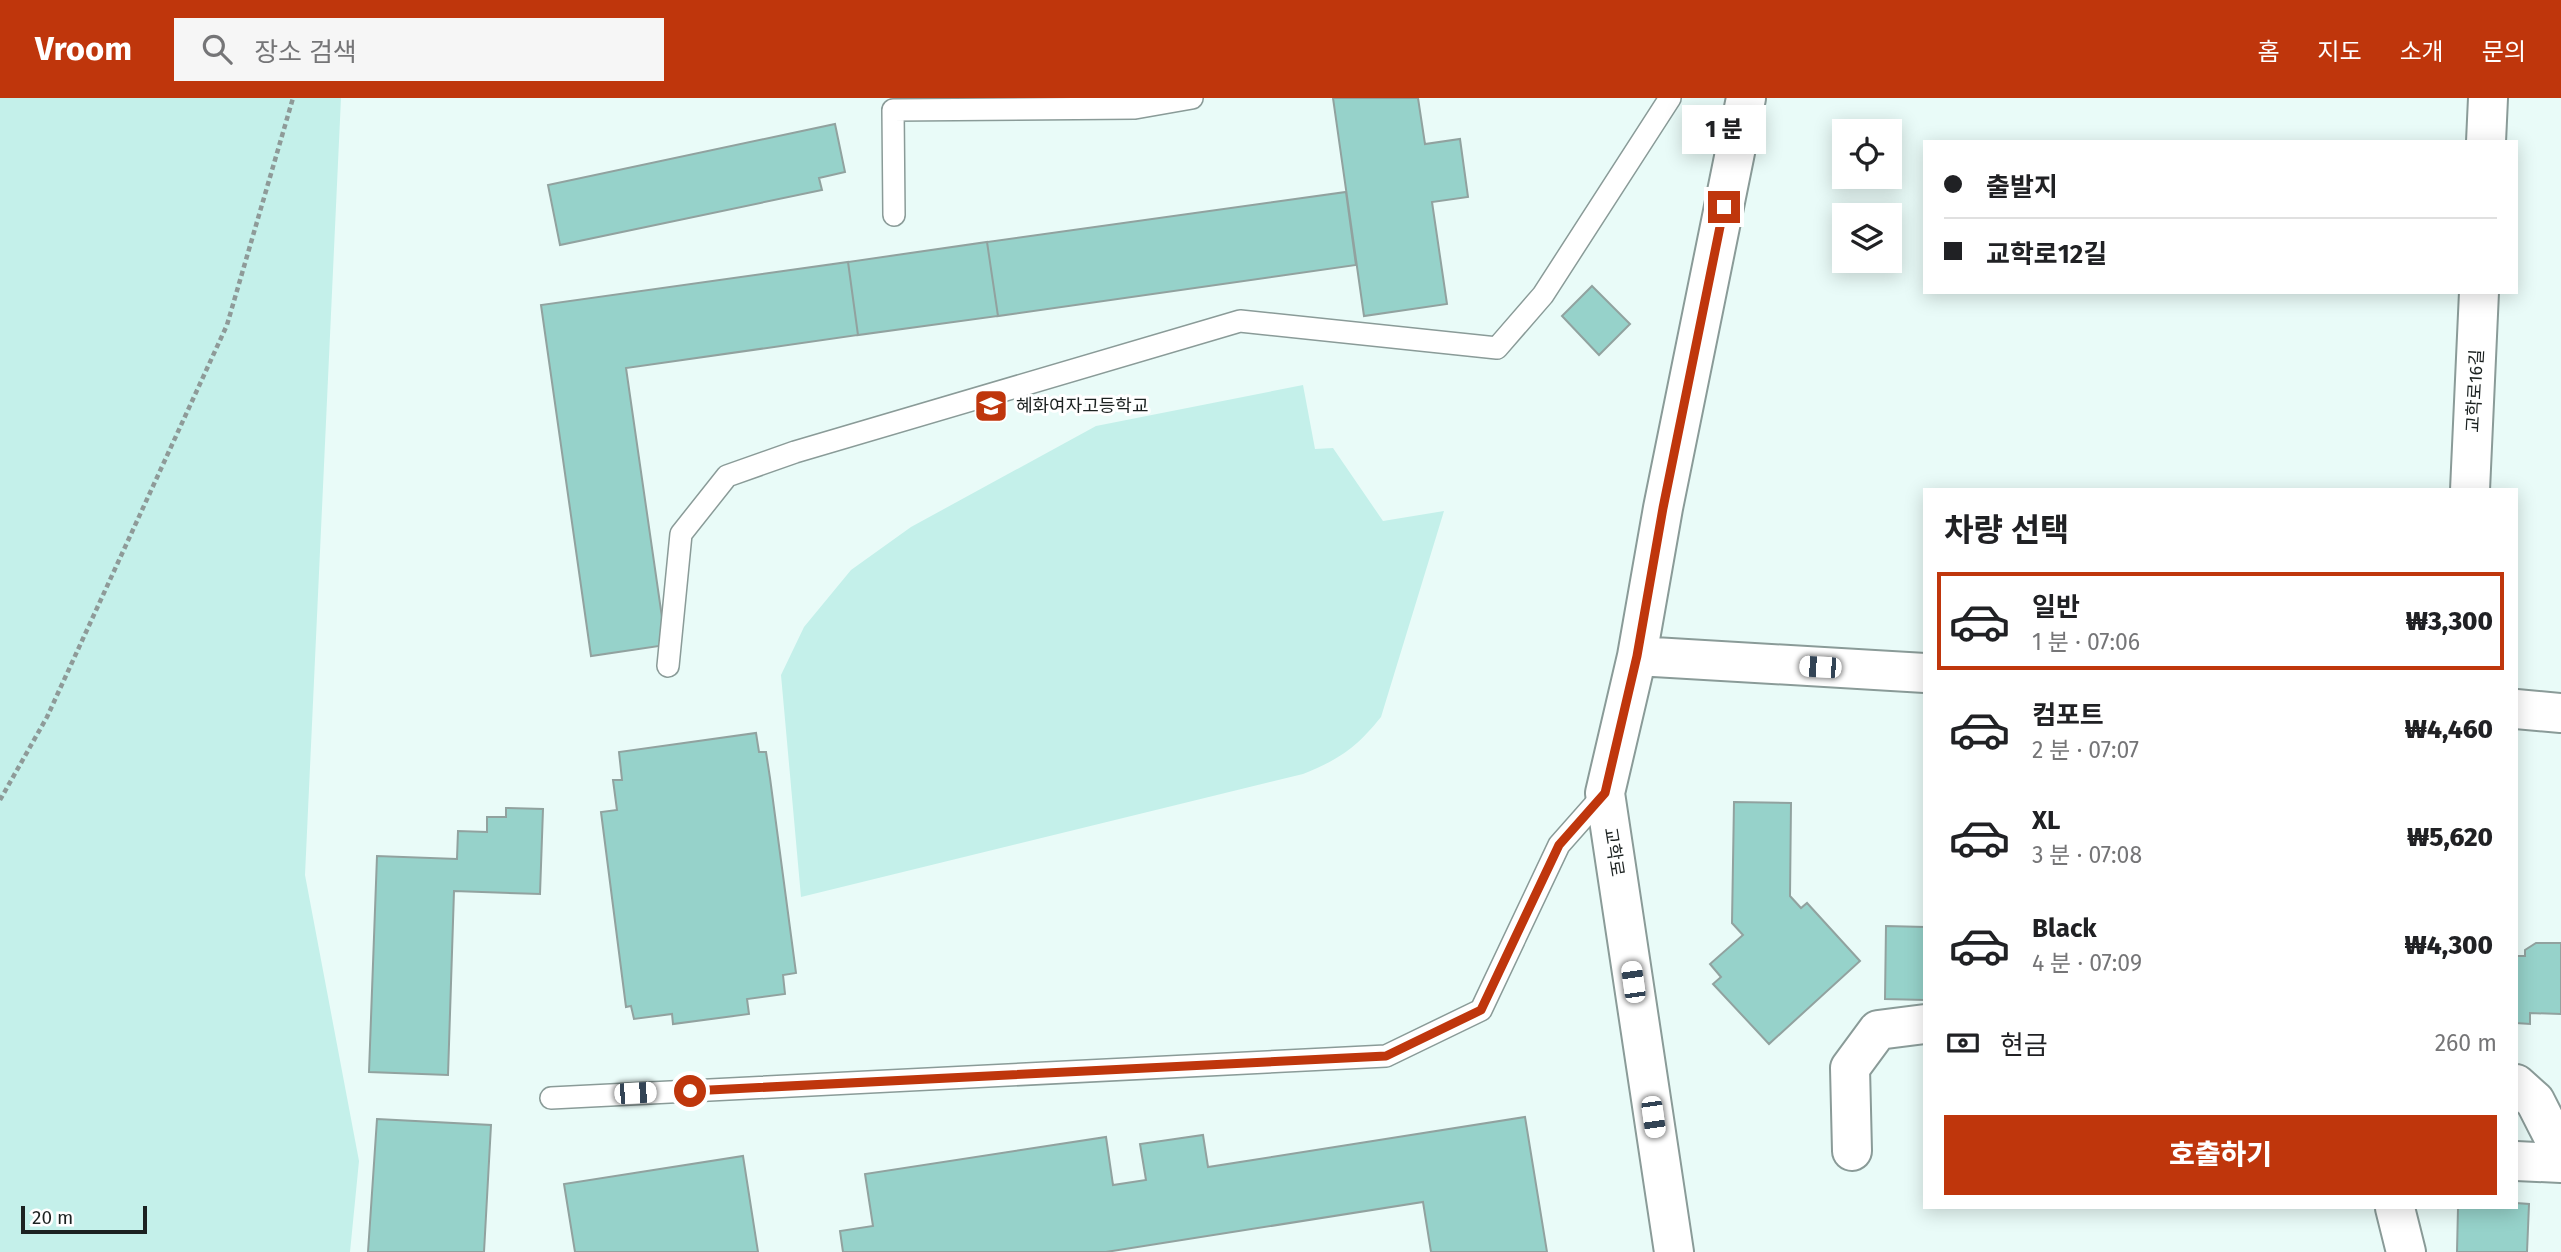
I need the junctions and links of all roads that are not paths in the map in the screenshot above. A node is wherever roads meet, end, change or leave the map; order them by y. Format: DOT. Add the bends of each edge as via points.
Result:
graph roads {
  1 [pos="1192,98"];
  2 [pos="1670,98"];
  3 [pos="1746,98"];
  4 [pos="2488,98"];
  5 [pos="2486,140"];
  6 [pos="894,215"];
  7 [pos="2479,294"];
  8 [pos="2470,488"];
  9 [pos="1637,656"];
  10 [pos="668,666"];
  11 [pos="1923,673"];
  12 [pos="2518,709"];
  13 [pos="2561,713"];
  14 [pos="1605,793"];
  15 [pos="1923,1024"];
  16 [pos="2518,1086"];
  17 [pos="551,1098"];
  18 [pos="1852,1151"];
  19 [pos="2561,1152"];
  20 [pos="2518,1161"];
  21 [pos="2561,1163"];
  22 [pos="2395,1209"];
  23 [pos="1674,1252"];
  24 [pos="2406,1252"];
  1 -- 6 [label="lane" via="1135,108 893,110"];
  2 -- 10 [label="lane" via="1543,295 1497,348 1240,321 727,476 681,534"];
  3 -- 9 [label="street, 교학로"];
  4 -- 5 [label="street"];
  7 -- 8 [label="street, 교학로16길"];
  9 -- 11 [label="street"];
  9 -- 14 [label="street, 교학로"];
  12 -- 13 [label="street"];
  14 -- 17 [label="lane" via="1559,845 1481,1010 1386,1056"];
  14 -- 23 [label="street, 교학로"];
  15 -- 18 [label="street" via="1878,1030 1850,1068"];
  16 -- 19 [label="street" via="2535,1101"];
  20 -- 21 [label="street"];
  22 -- 24 [label="street"];
}
